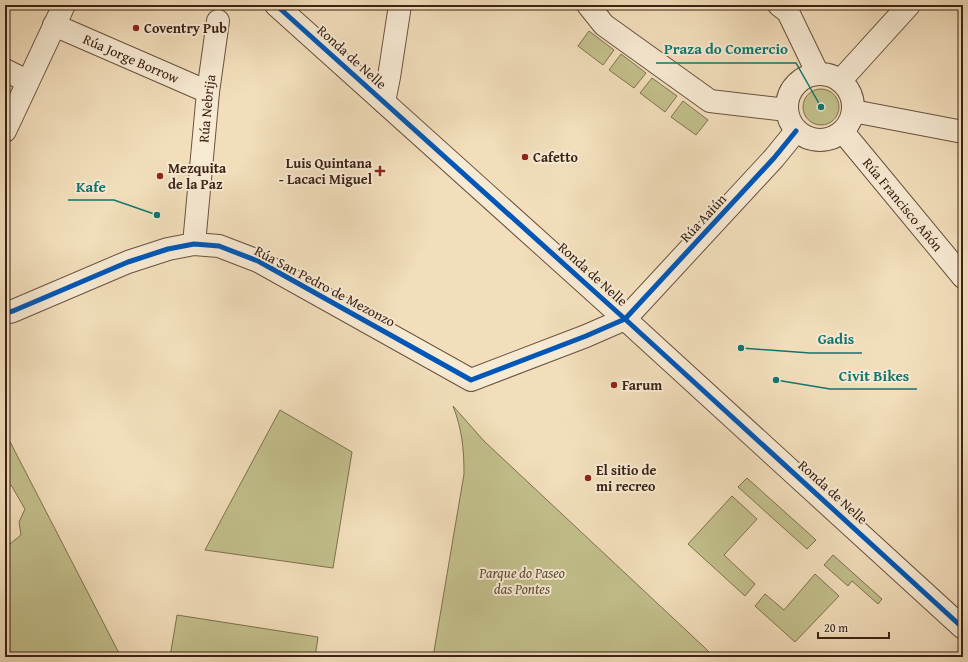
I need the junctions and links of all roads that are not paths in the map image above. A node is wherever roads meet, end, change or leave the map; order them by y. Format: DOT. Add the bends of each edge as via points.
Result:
graph roads {
  1 [pos="64,5"];
  2 [pos="276,5"];
  3 [pos="400,5"];
  4 [pos="588,5"];
  5 [pos="779,5"];
  6 [pos="909,5"];
  7 [pos="218,21"];
  8 [pos="54,25"];
  9 [pos="5,70"];
  10 [pos="818,74"];
  11 [pos="840,80"];
  12 [pos="27,81"];
  13 [pos="208,92"];
  14 [pos="384,102"];
  15 [pos="787,110"];
  16 [pos="853,111"];
  17 [pos="5,131"];
  18 [pos="796,131"];
  19 [pos="843,132"];
  20 [pos="963,132"];
  21 [pos="194,244"];
  22 [pos="963,277"];
  23 [pos="5,313"];
  24 [pos="625,319"];
  25 [pos="963,628"];
  1 -- 8 [label="street"];
  2 -- 14 [label="street, Ronda de Nelle"];
  3 -- 14 [label="street"];
  4 -- 15 [label="street" via="604,24 710,101"];
  5 -- 10 [label="street" via="788,12"];
  6 -- 11 [label="street"];
  7 -- 13 [label="street, Rúa Nebrija"];
  8 -- 12 [label="street"];
  8 -- 13 [label="street, Rúa Jorge Borrow"];
  9 -- 12 [label="street"];
  10 -- 11 [label="street" via="833,76"];
  10 -- 15 [label="street" via="807,76 791,90"];
  11 -- 16 [label="street" via="851,94"];
  12 -- 17 [label="street"];
  13 -- 21 [label="street, Rúa Nebrija"];
  14 -- 24 [label="street, Ronda de Nelle"];
  15 -- 18 [label="street" via="788,118"];
  16 -- 19 [label="street"];
  16 -- 20 [label="street"];
  18 -- 19 [label="street" via="805,137 824,141"];
  18 -- 24 [label="street, Rúa Aaiún"];
  19 -- 22 [label="street, Rúa Francisco Añón"];
  21 -- 23 [label="street, Rúa San Pedro de Mezonzo" via="168,249 128,262"];
  21 -- 24 [label="street, Rúa San Pedro de Mezonzo" via="219,246 258,261 471,380"];
  24 -- 25 [label="street, Ronda de Nelle"];
}
